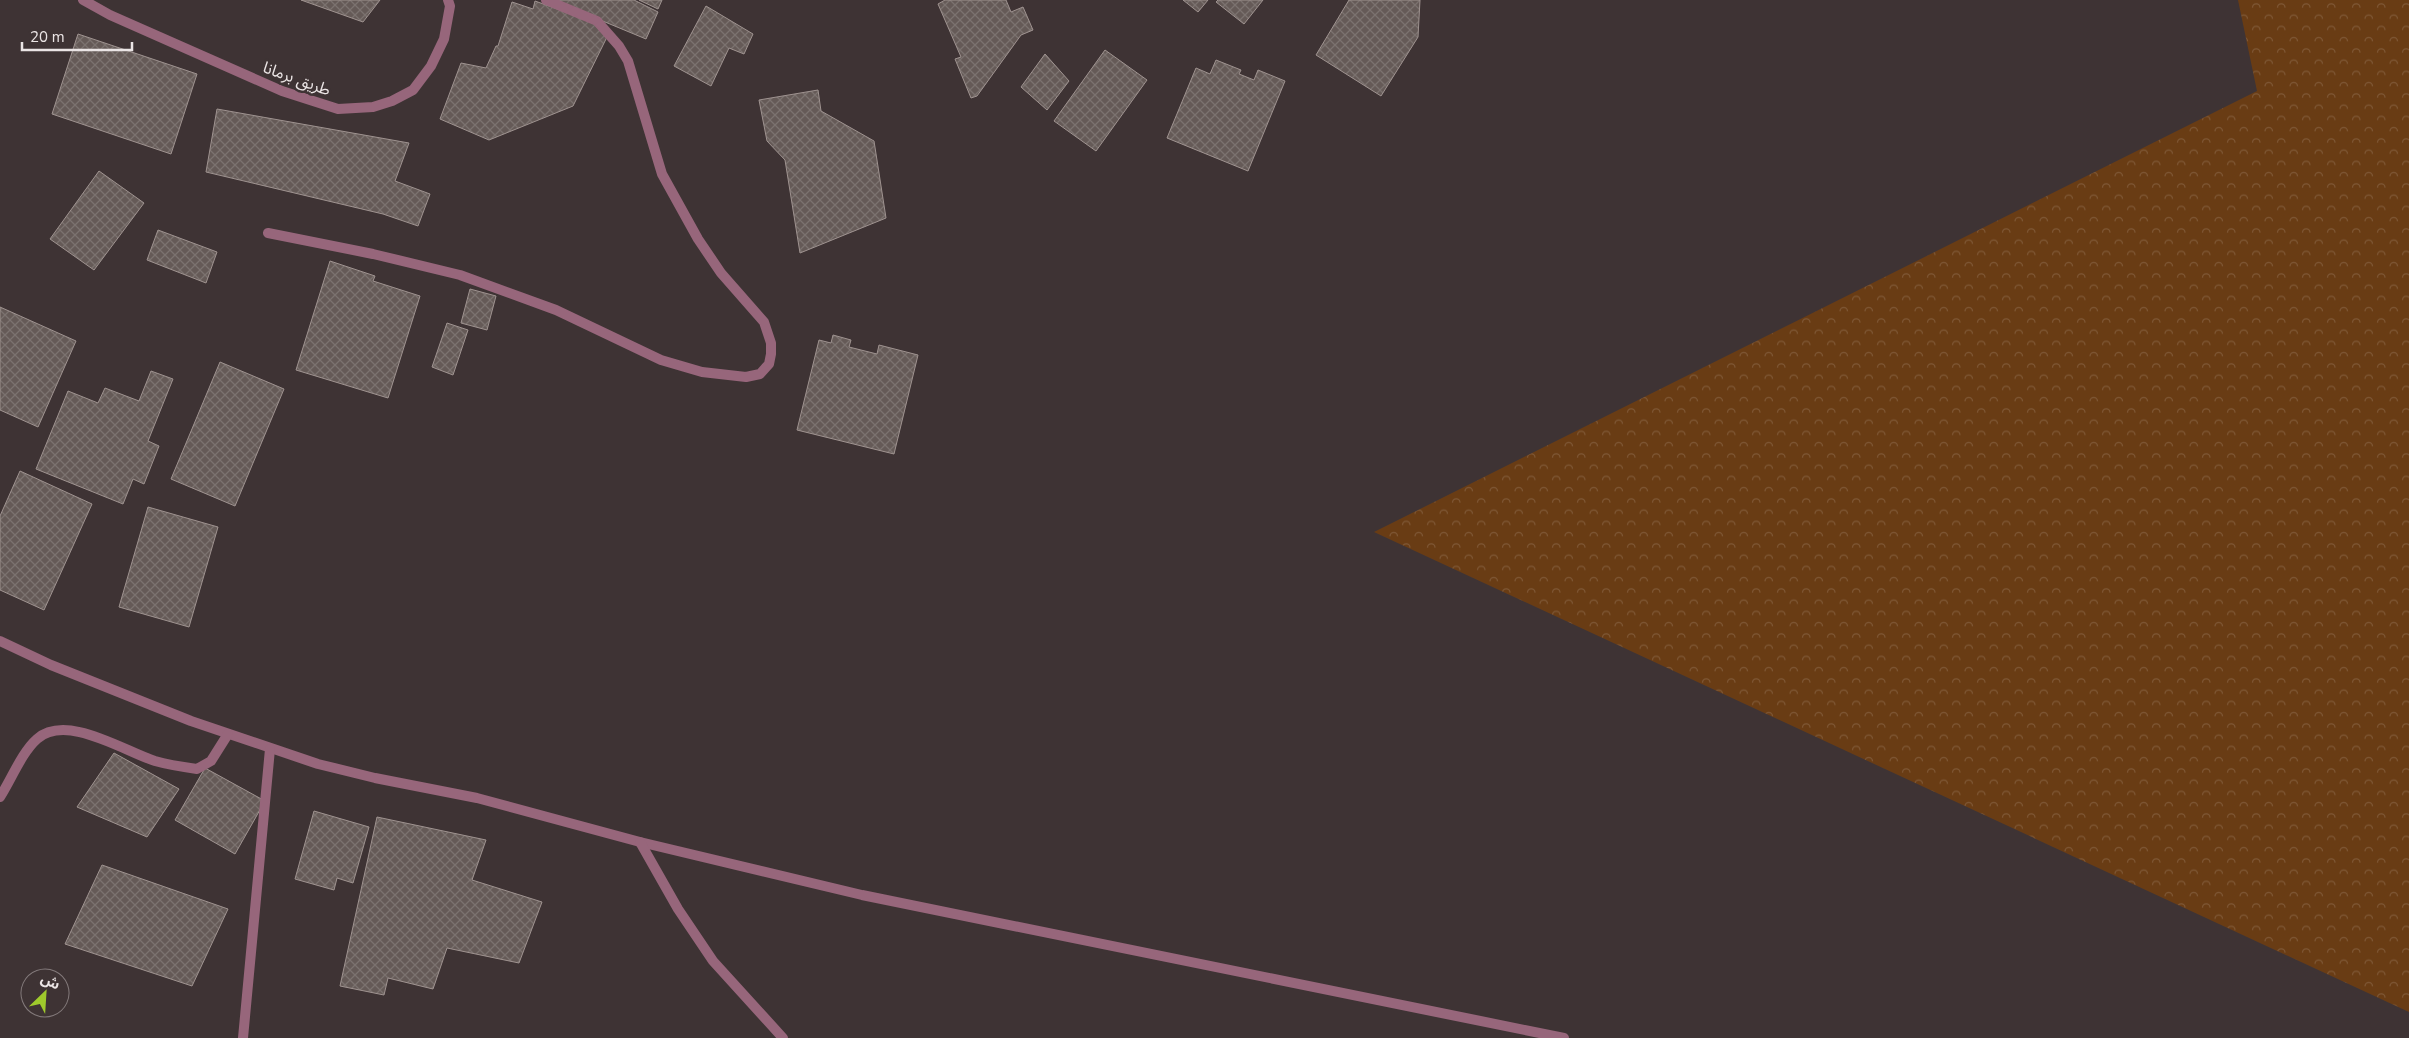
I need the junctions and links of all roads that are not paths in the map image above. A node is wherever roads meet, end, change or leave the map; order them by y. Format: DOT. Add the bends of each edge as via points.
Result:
graph roads {
  1 [pos="83,0"];
  2 [pos="448,0"];
  3 [pos="546,0"];
  4 [pos="268,233"];
  5 [pos="0,640"];
  6 [pos="228,734"];
  7 [pos="270,748"];
  8 [pos="0,797"];
  9 [pos="640,842"];
  10 [pos="243,1038"];
  11 [pos="783,1038"];
  12 [pos="1564,1038"];
  1 -- 2 [label="street, طريق برمانا" via="282,92 338,109 373,107 413,90 431,66 444,39 450,6"];
  3 -- 4 [label="street" via="597,21 628,61 662,174 721,273 764,322 771,354 769,364 760,374 734,376 661,360 556,310 460,275"];
  5 -- 6 [label="street" via="51,665"];
  6 -- 7 [label="street"];
  6 -- 8 [label="street" via="211,761 197,769 156,761 74,731 47,731 35,740"];
  7 -- 9 [label="street" via="375,778 477,798"];
  7 -- 10 [label="street"];
  9 -- 11 [label="street" via="678,909 713,961"];
  9 -- 12 [label="street" via="862,895"];
}
